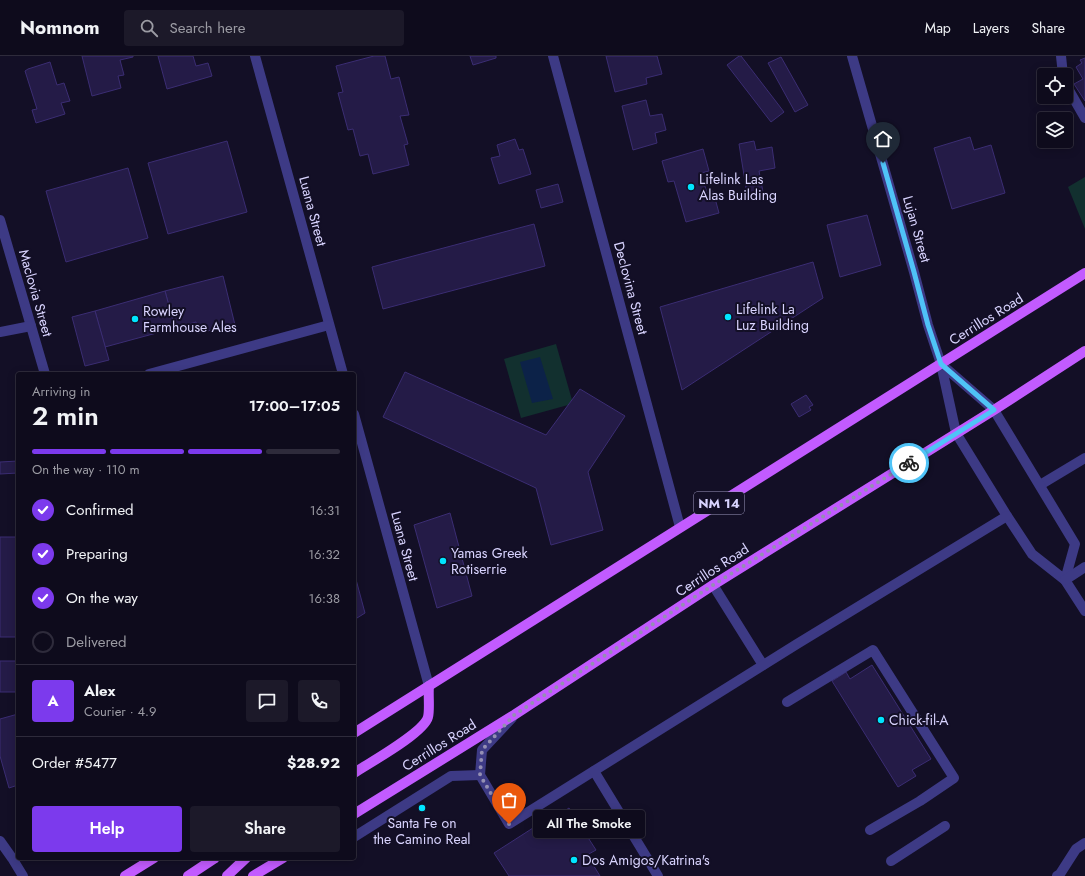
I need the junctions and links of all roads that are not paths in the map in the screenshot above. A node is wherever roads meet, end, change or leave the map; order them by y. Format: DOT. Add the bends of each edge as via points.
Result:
graph roads {
  1 [pos="256,56"];
  2 [pos="553,56"];
  3 [pos="852,56"];
  4 [pos="1061,56"];
  5 [pos="1062,68"];
  6 [pos="1073,97"];
  7 [pos="1085,118"];
  8 [pos="0,220"];
  9 [pos="1085,273"];
  10 [pos="330,325"];
  11 [pos="30,326"];
  12 [pos="0,332"];
  13 [pos="1085,351"];
  14 [pos="941,364"];
  15 [pos="44,372"];
  16 [pos="156,372"];
  17 [pos="342,372"];
  18 [pos="994,410"];
  19 [pos="356,421"];
  20 [pos="956,433"];
  21 [pos="1085,458"];
  22 [pos="1040,486"];
  23 [pos="1007,516"];
  24 [pos="680,527"];
  25 [pos="1085,567"];
  26 [pos="1065,580"];
  27 [pos="713,585"];
  28 [pos="1085,611"];
  29 [pos="763,665"];
  30 [pos="429,686"];
  31 [pos="787,702"];
  32 [pos="514,715"];
  33 [pos="356,731"];
  34 [pos="594,771"];
  35 [pos="356,772"];
  36 [pos="480,775"];
  37 [pos="356,813"];
  38 [pos="945,826"];
  39 [pos="870,830"];
  40 [pos="356,835"];
  41 [pos="0,841"];
  42 [pos="1085,843"];
  43 [pos="151,860"];
  44 [pos="212,860"];
  45 [pos="244,860"];
  46 [pos="280,860"];
  47 [pos="891,861"];
  48 [pos="23,876"];
  49 [pos="125,876"];
  50 [pos="188,876"];
  51 [pos="227,876"];
  52 [pos="253,876"];
  53 [pos="658,876"];
  54 [pos="1057,876"];
  1 -- 10 [label="street, Luana Street"];
  2 -- 24 [label="street, Declovina Street"];
  3 -- 14 [label="street, Lujan Street"];
  4 -- 5 [label="street"];
  6 -- 7 [label="street"];
  8 -- 11 [label="street, Maclovia Street"];
  9 -- 14 [label="main road, Cerrillos Road / NM 14"];
  10 -- 16 [label="street"];
  10 -- 17 [label="street, Luana Street"];
  11 -- 12 [label="street"];
  11 -- 15 [label="street, Maclovia Street"];
  13 -- 18 [label="main road, Cerrillos Road"];
  14 -- 18 [label="street"];
  14 -- 20 [label="street, Lujan Street"];
  14 -- 24 [label="main road, Cerrillos Road / NM 14"];
  18 -- 20 [label="main road, Cerrillos Road"];
  18 -- 22 [label="street"];
  19 -- 30 [label="street, Luana Street"];
  20 -- 23 [label="street, Lujan Street"];
  20 -- 27 [label="main road, Cerrillos Road"];
  21 -- 22 [label="street"];
  22 -- 26 [label="street" via="1075,544"];
  23 -- 26 [label="street, Lujan Street" via="1032,554"];
  23 -- 29 [label="street"];
  24 -- 30 [label="main road, Cerrillos Road / NM 14"];
  25 -- 26 [label="street"];
  26 -- 28 [label="street, Lujan Street"];
  27 -- 29 [label="street"];
  27 -- 32 [label="main road, Cerrillos Road"];
  29 -- 34 [label="street"];
  30 -- 33 [label="main road, Cerrillos Road / NM 14"];
  30 -- 35 [label="main road" via="428,718 421,728"];
  31 -- 39 [label="street" via="873,650 954,778"];
  32 -- 36 [label="street" via="482,750"];
  32 -- 37 [label="main road, Cerrillos Road"];
  34 -- 36 [label="street" via="509,824"];
  34 -- 53 [label="street"];
  36 -- 40 [label="street" via="451,776"];
  38 -- 47 [label="street"];
  41 -- 48 [label="street"];
  42 -- 54 [label="street" via="1076,849"];
  43 -- 49 [label="main road"];
  44 -- 50 [label="main road"];
  45 -- 51 [label="main road"];
  46 -- 52 [label="main road"];
}
